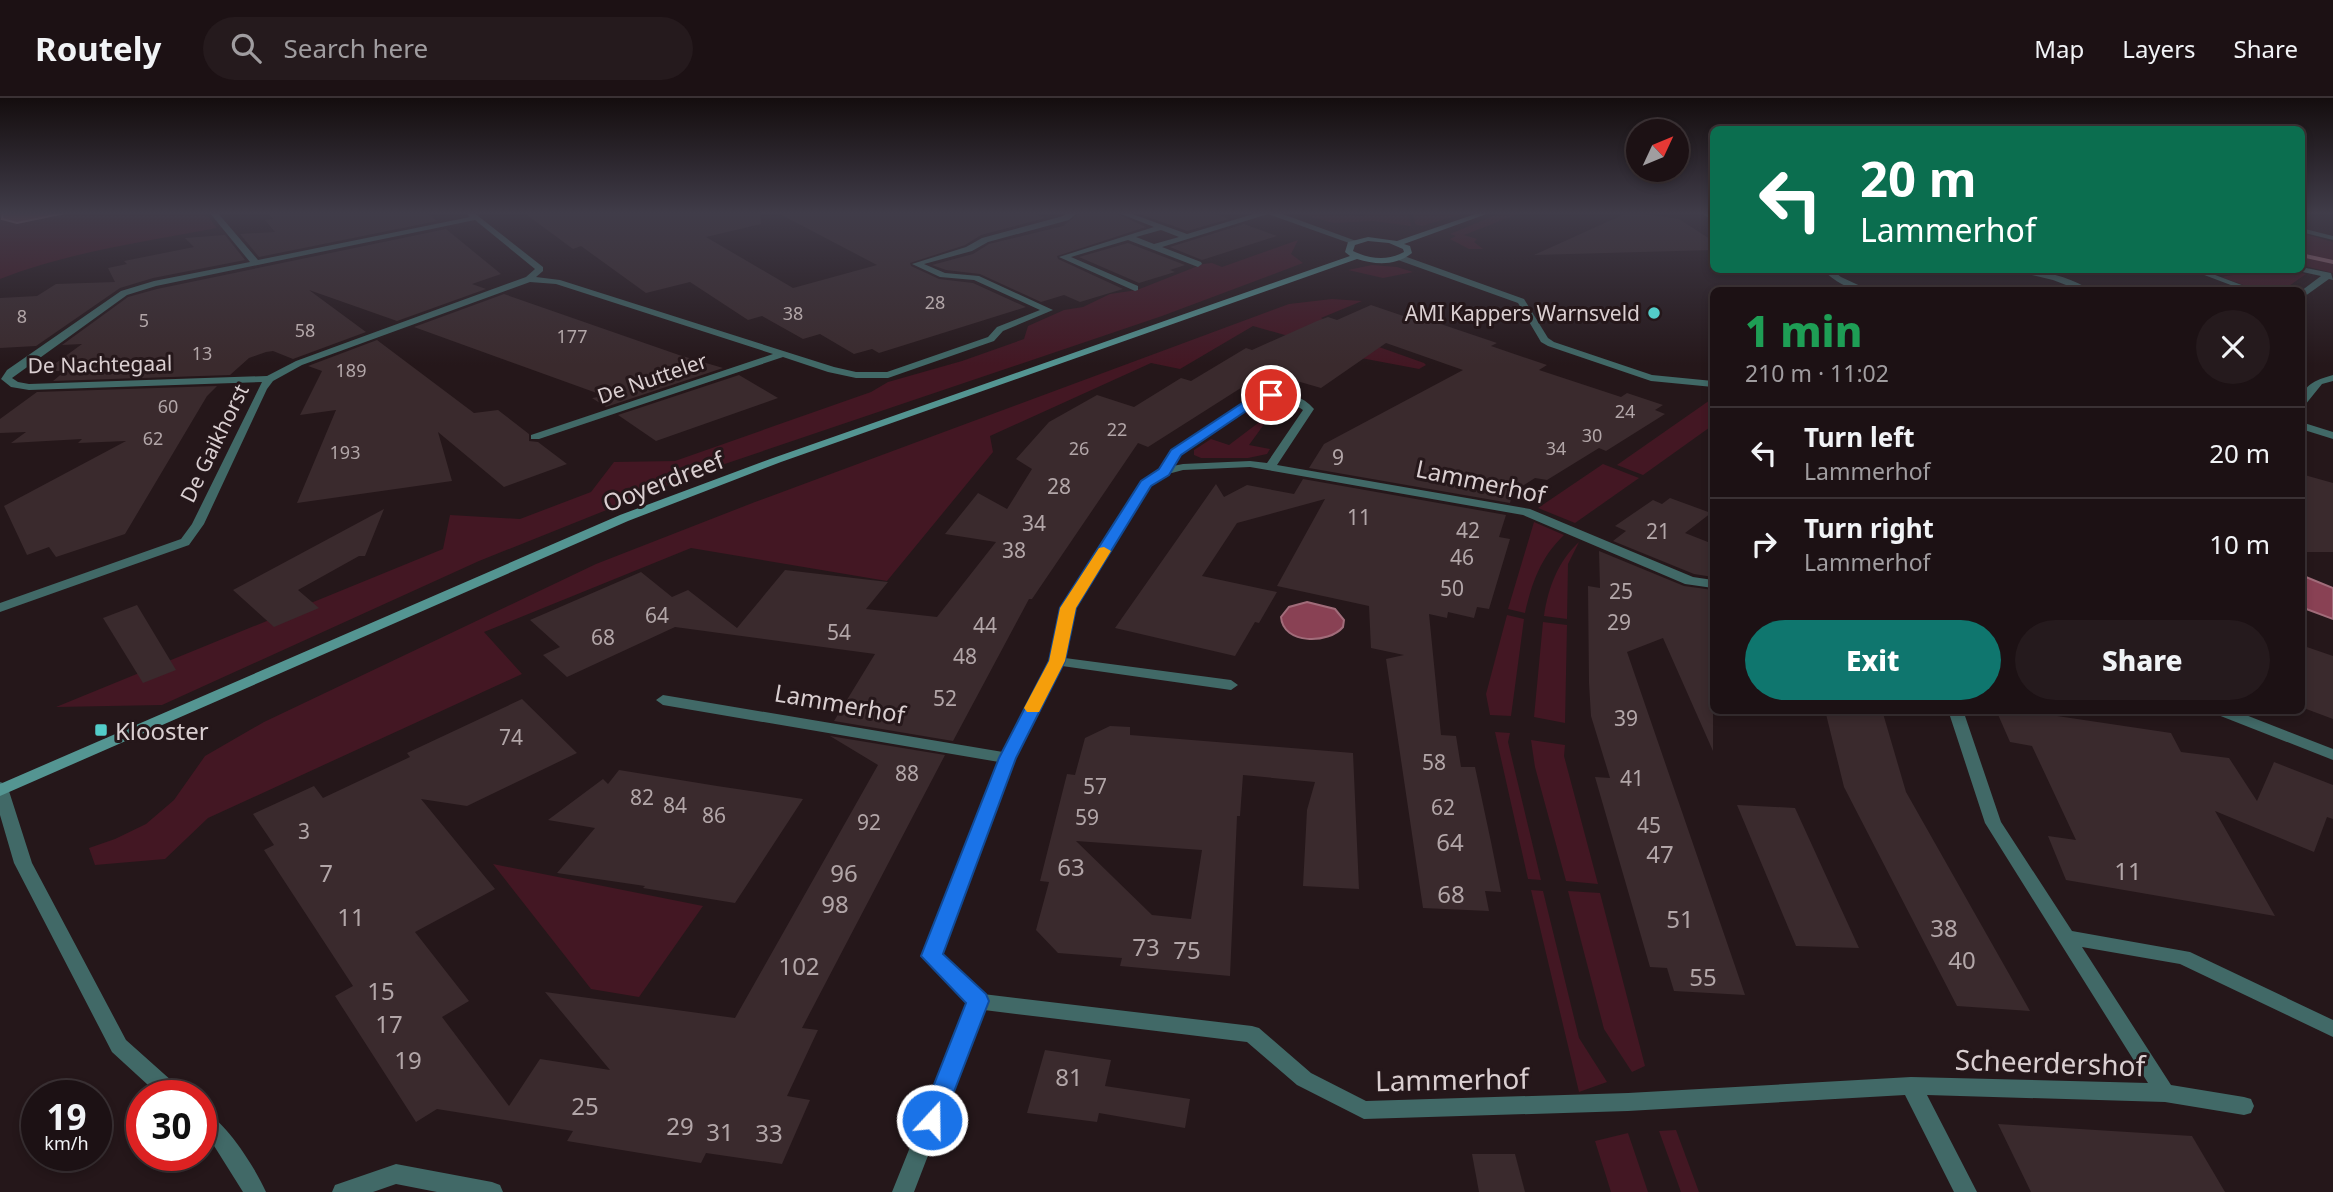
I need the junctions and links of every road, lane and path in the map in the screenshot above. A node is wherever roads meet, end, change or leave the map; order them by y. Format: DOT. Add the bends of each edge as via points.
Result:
graph roads {
  1 [pos="257,263"];
  2 [pos="533,263"];
  3 [pos="919,263"];
  4 [pos="1077,263"];
  5 [pos="1337,263"];
  6 [pos="1415,263"];
  7 [pos="2305,270"];
  8 [pos="1831,273"];
  9 [pos="2030,273"];
  10 [pos="2203,273"];
  11 [pos="2331,276"];
  12 [pos="528,279"];
  13 [pos="1858,287"];
  14 [pos="2078,287"];
  15 [pos="2243,287"];
  16 [pos="1135,288"];
  17 [pos="2305,293"];
  18 [pos="780,355"];
  19 [pos="2333,378"];
  20 [pos="269,379"];
  21 [pos="1710,384"];
  22 [pos="2305,398"];
  23 [pos="2305,426"];
  24 [pos="2333,436"];
  25 [pos="535,437"];
  26 [pos="1270,467"];
  27 [pos="1164,472"];
  28 [pos="1710,584"];
  29 [pos="0,608"];
  30 [pos="1057,661"];
  31 [pos="1231,685"];
  32 [pos="663,700"];
  33 [pos="1956,714"];
  34 [pos="2228,714"];
  35 [pos="2333,754"];
  36 [pos="1007,758"];
  37 [pos="0,789"];
  38 [pos="2066,937"];
  39 [pos="978,1001"];
  40 [pos="2333,1029"];
  41 [pos="157,1080"];
  42 [pos="1911,1086"];
  43 [pos="2165,1093"];
  44 [pos="2244,1106"];
  45 [pos="217,1134"];
  46 [pos="255,1192"];
  47 [pos="343,1192"];
  48 [pos="492,1192"];
  49 [pos="903,1192"];
  50 [pos="1966,1192"];
  1 -- 20 [label="street, De Nachtegaal" via="124,293 6,379 29,387"];
  2 -- 12 [label="street" via="540,269"];
  3 -- 18 [label="street, De Nutteler" via="943,275 976,278 1048,310 1000,329 991,339 888,375 856,375"];
  4 -- 16 [label="street"];
  5 -- 37 [label="street, Ooyerdreef" via="624,518"];
  6 -- 21 [label="street" via="1521,301 1544,340 1552,344 1651,378"];
  7 -- 11 [label="street"];
  8 -- 13 [label="street"];
  9 -- 14 [label="street"];
  10 -- 15 [label="street"];
  11 -- 17 [label="street"];
  12 -- 18 [label="street, De Nutteler" via="570,286"];
  12 -- 20 [label="street, De Gaikhorst" via="299,363"];
  18 -- 25 [label="street, De Nutteler"];
  19 -- 22 [label="street" via="2318,382"];
  20 -- 29 [label="street, De Gaikhorst" via="185,542"];
  23 -- 24 [label="street"];
  26 -- 27 [label="street, Lammerhof" via="1230,464"];
  26 -- 27 [label="street" via="1309,409 1271,395 1257,398 1176,453"];
  26 -- 28 [label="street, Lammerhof" via="1527,512 1690,581"];
  27 -- 30 [label="street" via="1146,484 1068,608"];
  30 -- 31 [label="street"];
  30 -- 36 [label="street"];
  32 -- 36 [label="street, Lammerhof"];
  33 -- 38 [label="street, Scheerdershof" via="1993,823"];
  34 -- 35 [label="street"];
  36 -- 39 [label="street" via="931,956"];
  37 -- 41 [label="street" via="23,863 119,1045"];
  38 -- 40 [label="street" via="2183,957"];
  38 -- 43 [label="street, Scheerdershof"];
  39 -- 42 [label="street, Lammerhof" via="1252,1034 1304,1079 1364,1110 1628,1102"];
  39 -- 49 [label="street"];
  42 -- 43 [label="street, Scheerdershof"];
  42 -- 50 [label="street"];
  43 -- 44 [label="street"];
  45 -- 46 [label="street"];
  47 -- 48 [label="street" via="396,1174"];
}
